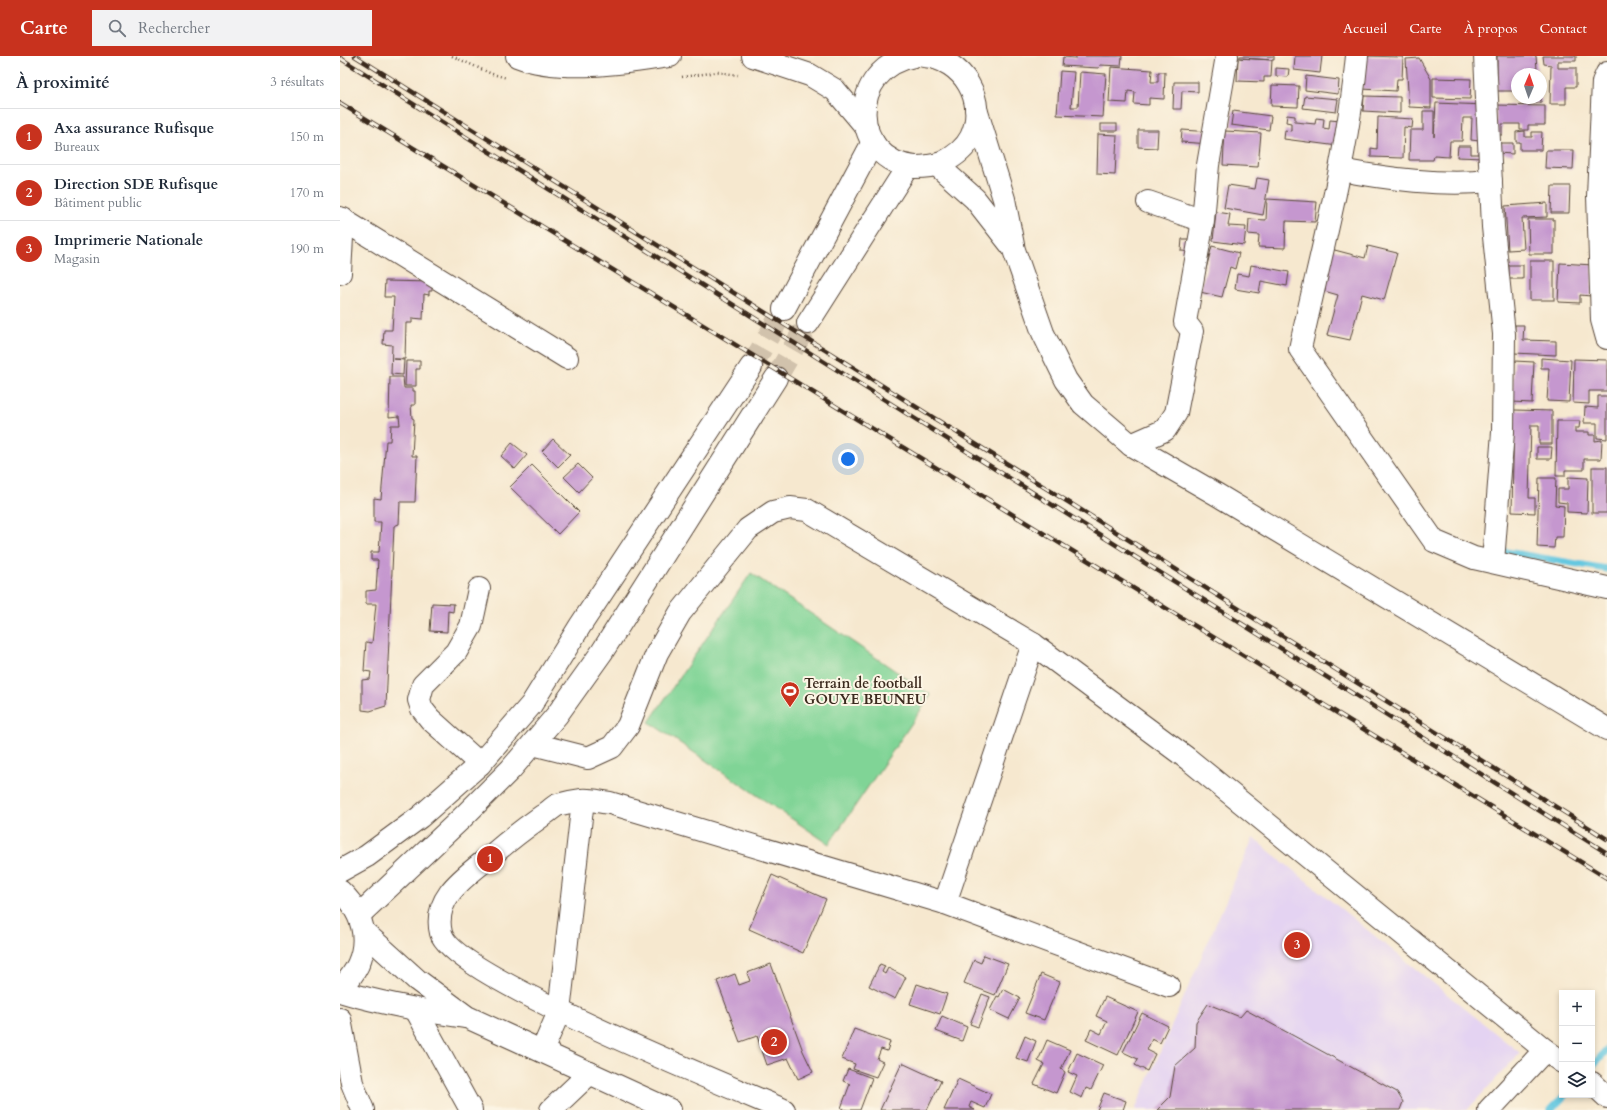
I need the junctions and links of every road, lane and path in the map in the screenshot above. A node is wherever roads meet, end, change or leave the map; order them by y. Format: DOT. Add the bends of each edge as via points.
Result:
graph roads {
  1 [pos="452,56"];
  2 [pos="517,56"];
  3 [pos="670,56"];
  4 [pos="753,56"];
  5 [pos="880,56"];
  6 [pos="1227,56"];
  7 [pos="1357,56"];
  8 [pos="1485,56"];
  9 [pos="914,57"];
  10 [pos="946,59"];
  11 [pos="1607,73"];
  12 [pos="741,76"];
  13 [pos="679,77"];
  14 [pos="512,79"];
  15 [pos="976,109"];
  16 [pos="870,135"];
  17 [pos="937,165"];
  18 [pos="908,166"];
  19 [pos="1340,170"];
  20 [pos="1491,181"];
  21 [pos="1602,196"];
  22 [pos="1148,202"];
  23 [pos="342,219"];
  24 [pos="1203,221"];
  25 [pos="1014,250"];
  26 [pos="340,273"];
  27 [pos="784,309"];
  28 [pos="808,323"];
  29 [pos="1607,338"];
  30 [pos="567,358"];
  31 [pos="751,367"];
  32 [pos="776,378"];
  33 [pos="1131,445"];
  34 [pos="1493,562"];
  35 [pos="1607,588"];
  36 [pos="479,589"];
  37 [pos="1033,644"];
  38 [pos="1607,729"];
  39 [pos="533,744"];
  40 [pos="480,764"];
  41 [pos="583,800"];
  42 [pos="340,871"];
  43 [pos="340,891"];
  44 [pos="946,903"];
  45 [pos="361,924"];
  46 [pos="1169,986"];
  47 [pos="340,990"];
  48 [pos="416,1010"];
  49 [pos="559,1012"];
  50 [pos="467,1017"];
  51 [pos="340,1019"];
  52 [pos="542,1051"];
  53 [pos="1554,1056"];
  54 [pos="590,1073"];
  55 [pos="346,1077"];
  56 [pos="363,1110"];
  57 [pos="471,1110"];
  58 [pos="551,1110"];
  59 [pos="670,1110"];
  60 [pos="784,1110"];
  61 [pos="1489,1110"];
  1 -- 14 [label="path" via="492,74"];
  2 -- 3 [label="main road" via="528,60 571,65 618,63"];
  4 -- 16 [label="main road" via="810,75 835,90"];
  5 -- 9 [label="main road"];
  6 -- 24 [label="main road" via="1208,165"];
  7 -- 19 [label="main road" via="1354,90"];
  8 -- 20 [label="main road"];
  9 -- 10 [label="main road"];
  9 -- 16 [label="main road" via="890,64 870,86 865,107"];
  10 -- 15 [label="main road" via="968,81 974,94"];
  11 -- 21 [label="main road" via="1603,82"];
  12 -- 13 [label="path" via="718,72"];
  15 -- 17 [label="main road" via="975,123 962,149"];
  15 -- 25 [label="main road" via="1004,199"];
  16 -- 18 [label="main road" via="882,152 894,161"];
  16 -- 27 [label="main road"];
  17 -- 18 [label="main road"];
  17 -- 25 [label="main road" via="975,199"];
  18 -- 28 [label="main road"];
  19 -- 20 [label="main road" via="1417,181"];
  19 -- 34 [label="main road" via="1300,349 1434,541 1474,558"];
  20 -- 34 [label="main road" via="1504,334 1503,432"];
  21 -- 29 [label="main road" via="1602,320"];
  22 -- 24 [label="main road"];
  23 -- 26 [label="main road"];
  23 -- 30 [label="main road"];
  24 -- 33 [label="main road" via="1185,322 1192,331 1176,413 1165,430"];
  25 -- 33 [label="main road" via="1043,333 1066,380 1083,404"];
  31 -- 40 [label="main road" via="580,626 531,705"];
  32 -- 39 [label="main road" via="602,652 558,715"];
  33 -- 38 [label="main road"];
  34 -- 35 [label="main road"];
  36 -- 40 [label="main road" via="471,626 456,652 423,685 419,700 422,710 430,719"];
  37 -- 39 [label="main road" via="808,510 790,508 774,512 748,529 680,613 657,653 628,726 612,747 588,758"];
  37 -- 44 [label="main road"];
  37 -- 53 [label="main road" via="1188,759"];
  39 -- 45 [label="main road"];
  40 -- 42 [label="main road" via="420,817 367,856"];
  41 -- 44 [label="main road" via="610,803"];
  41 -- 49 [label="main road"];
  41 -- 49 [label="main road" via="557,806 504,844 451,891 442,904 439,919 442,935 456,950 486,973"];
  43 -- 45 [label="main road" via="349,900"];
  44 -- 46 [label="main road"];
  45 -- 47 [label="main road" via="364,949 359,965 351,979"];
  45 -- 50 [label="main road" via="417,980"];
  47 -- 48 [label="main road" via="370,1000"];
  48 -- 50 [label="main road"];
  48 -- 57 [label="main road"];
  49 -- 52 [label="main road"];
  49 -- 60 [label="main road"];
  50 -- 52 [label="main road"];
  51 -- 55 [label="main road"];
  52 -- 54 [label="main road"];
  53 -- 61 [label="main road"];
  54 -- 58 [label="main road"];
  54 -- 59 [label="main road"];
  55 -- 56 [label="main road"];
}
